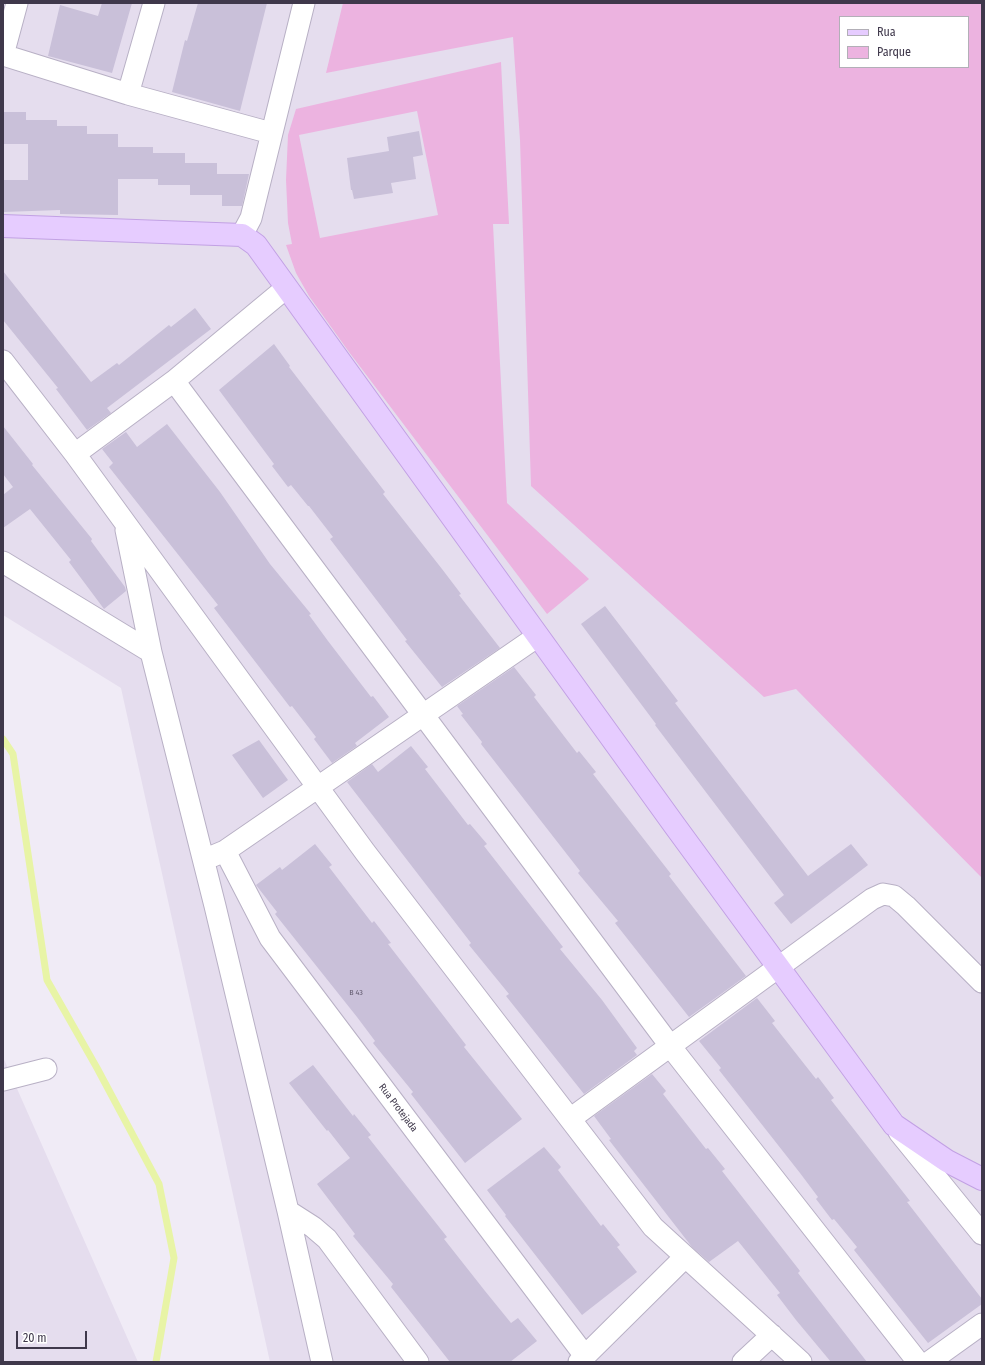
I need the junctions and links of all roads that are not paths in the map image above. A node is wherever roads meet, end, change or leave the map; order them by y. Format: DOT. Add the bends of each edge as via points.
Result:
graph roads {
  1 [pos="17,3"];
  2 [pos="154,3"];
  3 [pos="304,3"];
  4 [pos="3,55"];
  5 [pos="128,94"];
  6 [pos="271,133"];
  7 [pos="3,226"];
  8 [pos="242,235"];
  9 [pos="286,288"];
  10 [pos="3,361"];
  11 [pos="174,382"];
  12 [pos="75,454"];
  13 [pos="124,523"];
  14 [pos="3,562"];
  15 [pos="538,636"];
  16 [pos="151,652"];
  17 [pos="423,715"];
  18 [pos="318,787"];
  19 [pos="225,851"];
  20 [pos="204,860"];
  21 [pos="778,967"];
  22 [pos="982,982"];
  23 [pos="670,1046"];
  24 [pos="46,1069"];
  25 [pos="3,1080"];
  26 [pos="570,1119"];
  27 [pos="894,1125"];
  28 [pos="982,1179"];
  29 [pos="288,1211"];
  30 [pos="982,1234"];
  31 [pos="685,1257"];
  32 [pos="982,1324"];
  33 [pos="772,1335"];
  34 [pos="582,1359"];
  35 [pos="322,1362"];
  36 [pos="418,1362"];
  37 [pos="743,1362"];
  38 [pos="801,1362"];
  39 [pos="918,1362"];
  40 [pos="929,1362"];
  1 -- 4 [label="street"];
  2 -- 5 [label="street"];
  3 -- 6 [label="street"];
  4 -- 5 [label="street"];
  5 -- 6 [label="street"];
  6 -- 8 [label="street" via="251,218"];
  7 -- 8 [label="street"];
  8 -- 9 [label="street" via="256,245"];
  9 -- 11 [label="street"];
  9 -- 15 [label="street"];
  10 -- 12 [label="street"];
  11 -- 12 [label="street"];
  11 -- 17 [label="street"];
  12 -- 13 [label="street"];
  13 -- 16 [label="street"];
  13 -- 18 [label="street"];
  14 -- 16 [label="street"];
  15 -- 17 [label="street"];
  15 -- 21 [label="street"];
  16 -- 20 [label="street"];
  17 -- 18 [label="street"];
  17 -- 23 [label="street"];
  18 -- 19 [label="street"];
  18 -- 26 [label="street" via="370,859"];
  19 -- 20 [label="street"];
  19 -- 34 [label="street, Rua Protejada" via="270,938"];
  20 -- 29 [label="street"];
  21 -- 22 [label="street" via="872,898 883,894 894,896 906,906"];
  21 -- 23 [label="street"];
  21 -- 27 [label="street"];
  23 -- 26 [label="street"];
  23 -- 39 [label="street"];
  24 -- 25 [label="street"];
  26 -- 31 [label="street" via="653,1227"];
  27 -- 28 [label="street" via="947,1161"];
  27 -- 30 [label="street"];
  29 -- 35 [label="street"];
  29 -- 36 [label="street" via="327,1239"];
  31 -- 33 [label="street"];
  31 -- 34 [label="street"];
  32 -- 40 [label="street"];
  33 -- 37 [label="street"];
  33 -- 38 [label="street"];
}
